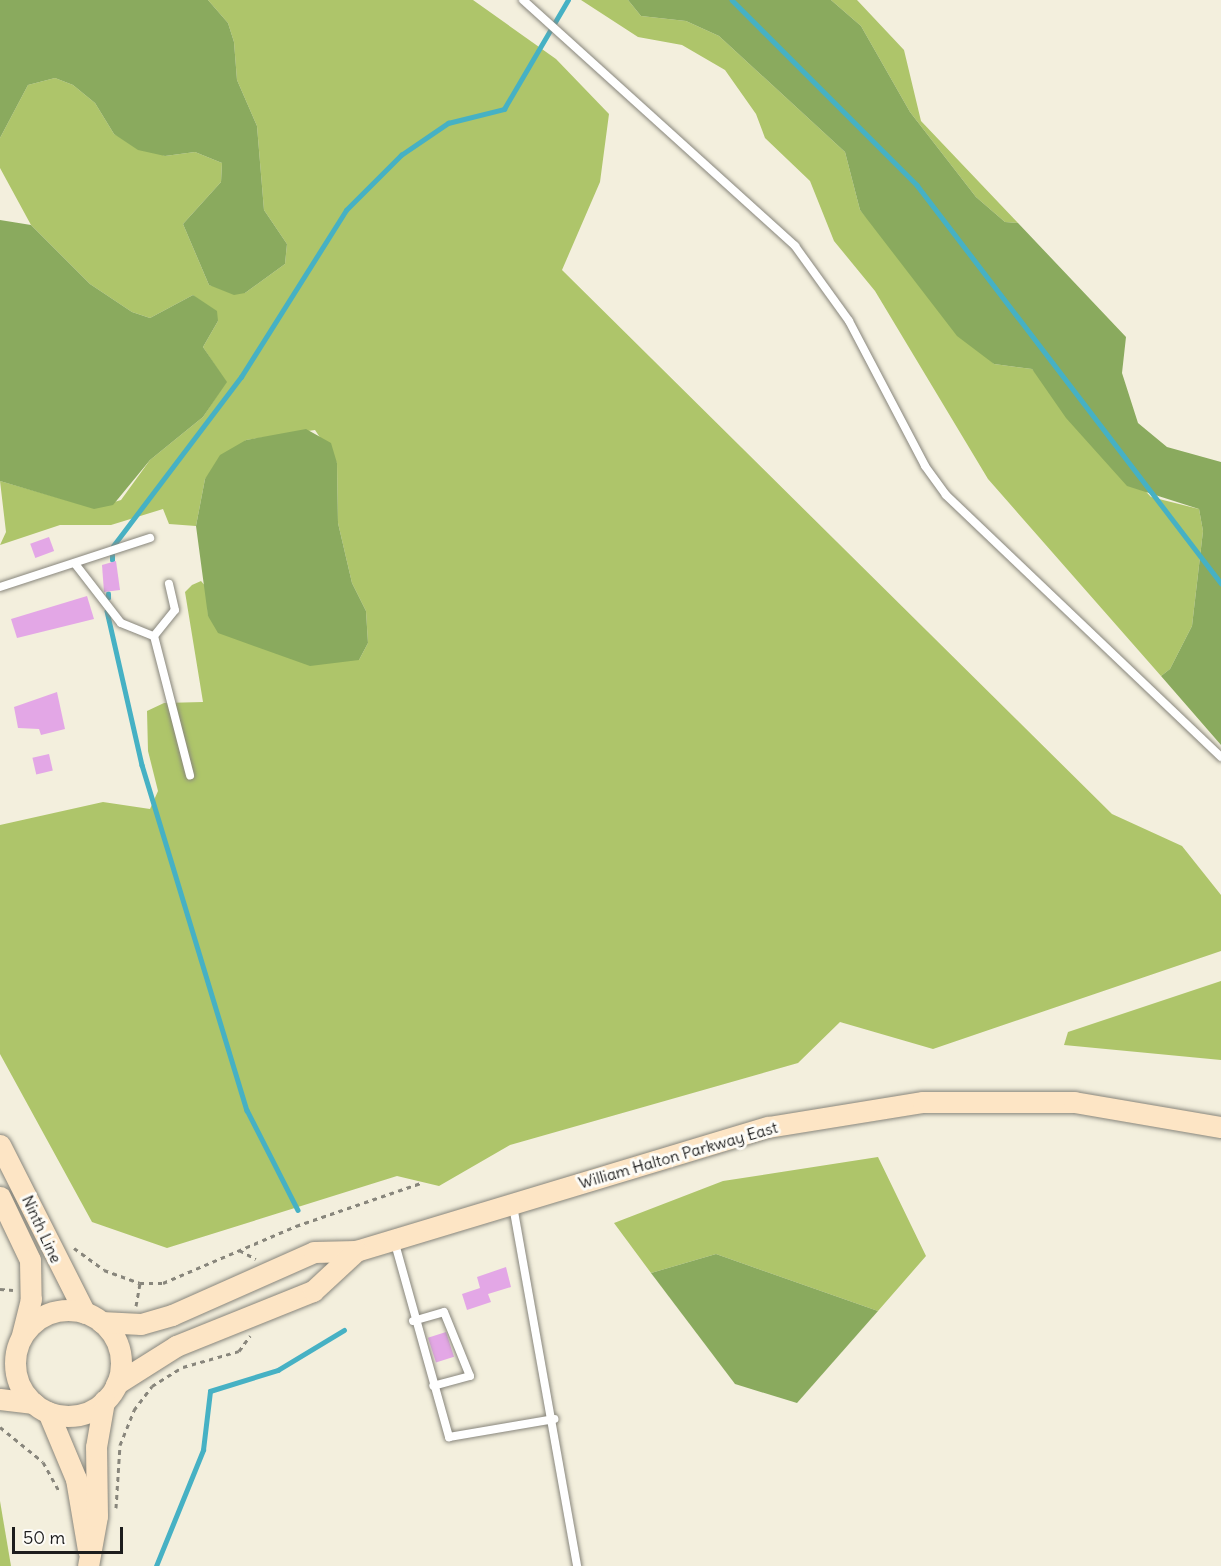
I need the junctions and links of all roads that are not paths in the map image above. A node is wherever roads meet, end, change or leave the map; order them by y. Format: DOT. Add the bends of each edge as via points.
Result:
graph roads {
  1 [pos="523,0"];
  2 [pos="150,538"];
  3 [pos="76,565"];
  4 [pos="169,584"];
  5 [pos="0,587"];
  6 [pos="154,636"];
  7 [pos="1221,756"];
  8 [pos="190,775"];
  9 [pos="1221,1126"];
  10 [pos="0,1145"];
  11 [pos="0,1197"];
  12 [pos="512,1204"];
  13 [pos="394,1240"];
  14 [pos="356,1251"];
  15 [pos="93,1317"];
  16 [pos="413,1321"];
  17 [pos="13,1348"];
  18 [pos="433,1386"];
  19 [pos="110,1393"];
  20 [pos="0,1399"];
  21 [pos="41,1408"];
  22 [pos="554,1419"];
  23 [pos="89,1561"];
  24 [pos="578,1566"];
  1 -- 7 [label="lane" via="795,246 849,321 925,466 946,495"];
  2 -- 3 [label="lane"];
  3 -- 5 [label="lane"];
  3 -- 6 [label="lane" via="121,623"];
  4 -- 6 [label="lane" via="175,610"];
  6 -- 8 [label="lane"];
  9 -- 12 [label="main road, William Halton Parkway East" via="1074,1102 923,1102 768,1127"];
  10 -- 15 [label="main road, Ninth Line"];
  11 -- 17 [label="main road, Ninth Line" via="30,1260 31,1299"];
  12 -- 13 [label="main road, William Halton Parkway East"];
  12 -- 22 [label="lane"];
  13 -- 14 [label="main road, William Halton Parkway East"];
  13 -- 16 [label="lane"];
  14 -- 15 [label="main road, William Halton Parkway East" via="314,1252 141,1324"];
  14 -- 19 [label="main road, William Halton Parkway East" via="313,1291 177,1346"];
  15 -- 17 [label="main road" via="49,1313"];
  15 -- 19 [label="main road" via="119,1350"];
  16 -- 18 [label="lane"];
  16 -- 18 [label="lane" via="444,1312 470,1376"];
  17 -- 21 [label="main road" via="17,1379"];
  18 -- 22 [label="lane" via="449,1437"];
  19 -- 21 [label="main road" via="78,1415"];
  19 -- 23 [label="main road" via="96,1447 98,1516"];
  20 -- 21 [label="main road"];
  21 -- 23 [label="main road" via="76,1479"];
  22 -- 24 [label="lane"];
}
